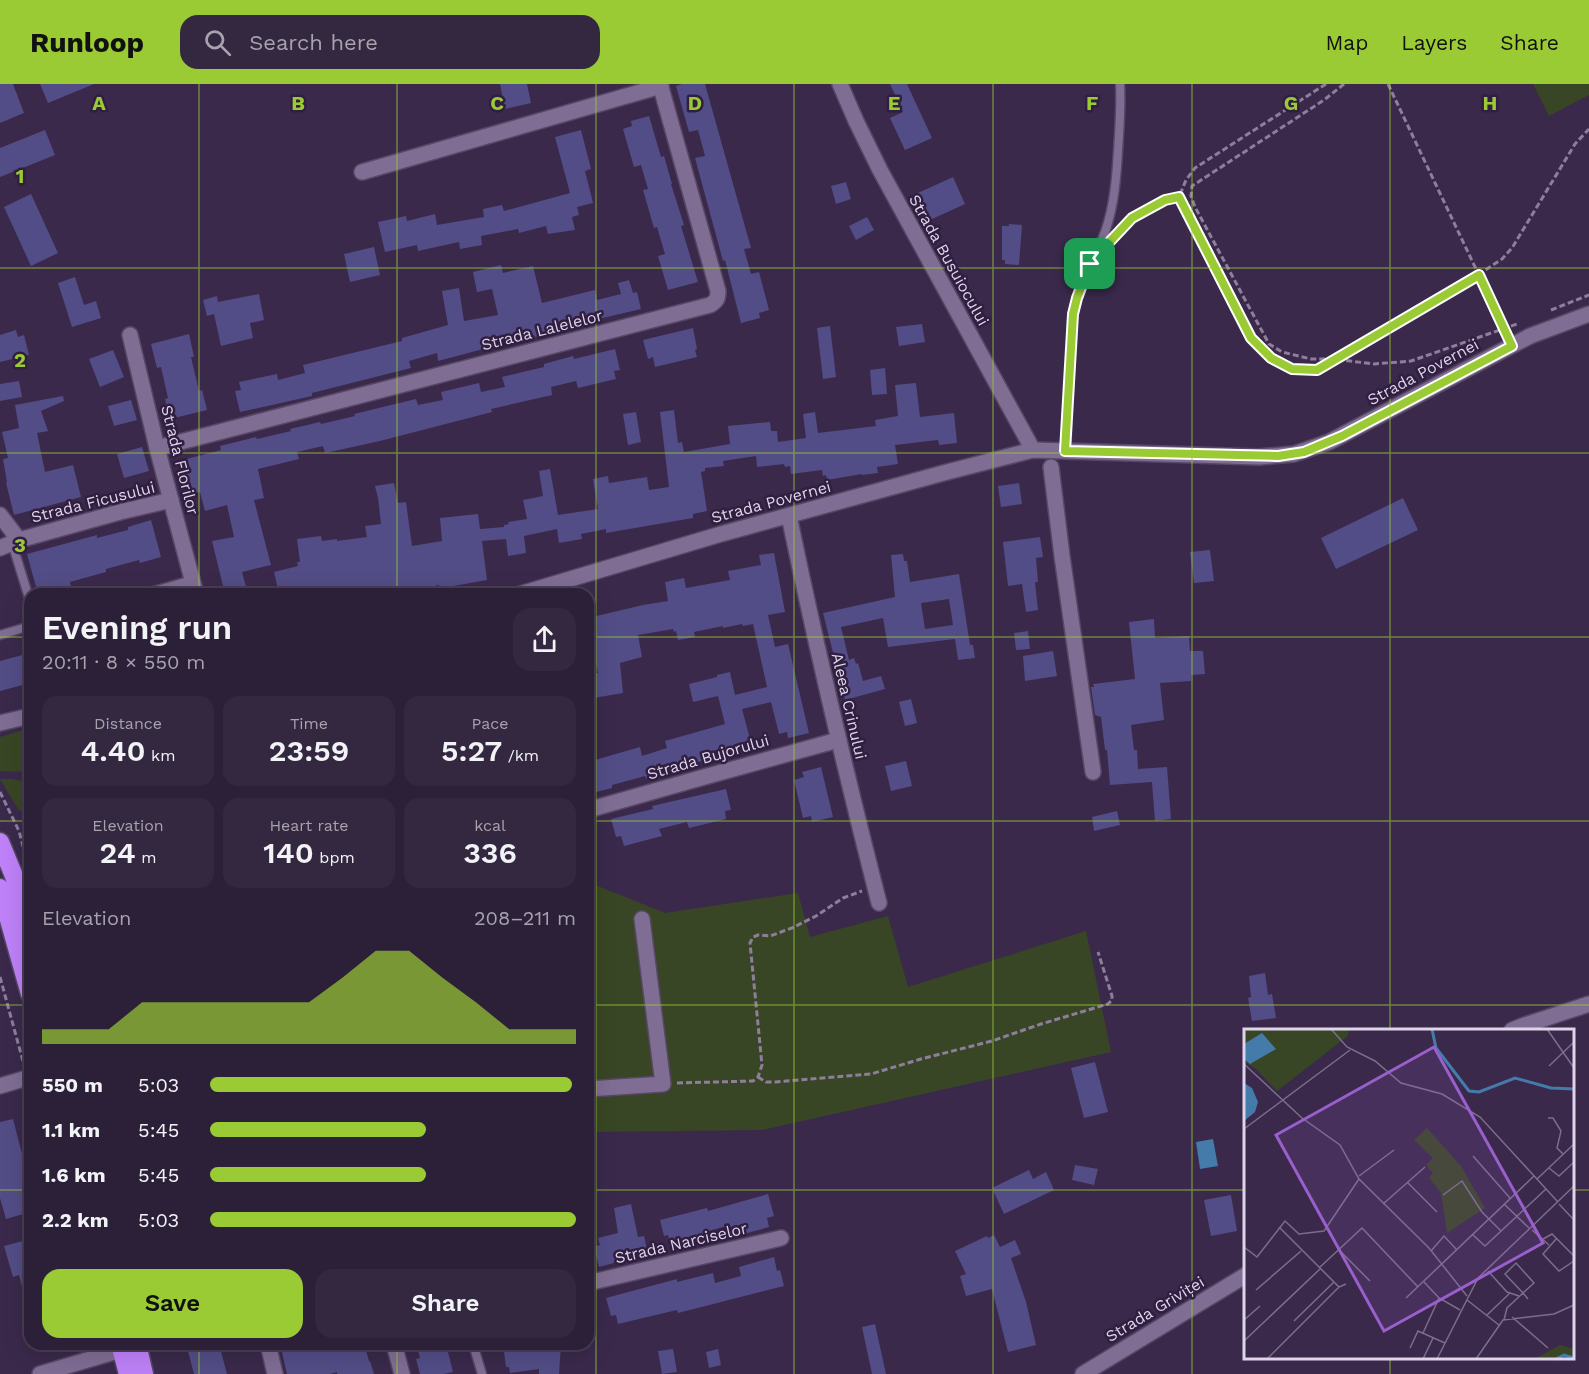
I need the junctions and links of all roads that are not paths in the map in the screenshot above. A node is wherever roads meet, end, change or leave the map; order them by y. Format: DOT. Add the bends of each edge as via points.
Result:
graph roads {
  1 [pos="840,84"];
  2 [pos="1120,84"];
  3 [pos="661,85"];
  4 [pos="362,172"];
  5 [pos="1589,314"];
  6 [pos="130,335"];
  7 [pos="157,448"];
  8 [pos="1033,450"];
  9 [pos="1049,451"];
  10 [pos="1065,451"];
  11 [pos="1051,467"];
  12 [pos="171,500"];
  13 [pos="0,515"];
  14 [pos="789,516"];
  15 [pos="10,544"];
  16 [pos="194,587"];
  17 [pos="25,588"];
  18 [pos="540,588"];
  19 [pos="24,628"];
  20 [pos="0,634"];
  21 [pos="24,717"];
  22 [pos="0,723"];
  23 [pos="838,740"];
  24 [pos="1093,772"];
  25 [pos="594,808"];
  26 [pos="0,842"];
  27 [pos="0,888"];
  28 [pos="879,903"];
  29 [pos="642,919"];
  30 [pos="15,934"];
  31 [pos="24,970"];
  32 [pos="1589,1004"];
  33 [pos="1514,1029"];
  34 [pos="24,1079"];
  35 [pos="0,1086"];
  36 [pos="594,1089"];
  37 [pos="782,1238"];
  38 [pos="1244,1276"];
  39 [pos="594,1282"];
  40 [pos="114,1350"];
  41 [pos="126,1350"];
  42 [pos="129,1350"];
  43 [pos="269,1350"];
  44 [pos="396,1350"];
  45 [pos="475,1350"];
  46 [pos="40,1374"];
  47 [pos="128,1374"];
  48 [pos="144,1374"];
  49 [pos="275,1374"];
  50 [pos="402,1374"];
  51 [pos="482,1374"];
  52 [pos="1083,1374"];
  1 -- 8 [label="street, Strada Busuiocului" via="880,170"];
  2 -- 10 [label="lane" via="1112,209 1073,314"];
  3 -- 4 [label="street"];
  3 -- 7 [label="street, Strada Lalelelor" via="718,291 715,302"];
  5 -- 10 [label="street, Strada Povernei" via="1530,336 1342,436 1304,452 1278,456"];
  6 -- 7 [label="street, Strada Florilor"];
  7 -- 12 [label="street, Strada Florilor"];
  8 -- 9 [label="street, Strada Povernei"];
  8 -- 14 [label="street, Strada Povernei"];
  9 -- 10 [label="street, Strada Povernei"];
  9 -- 11 [label="lane"];
  11 -- 24 [label="street"];
  12 -- 15 [label="street, Strada Ficusului"];
  12 -- 16 [label="street, Strada Florilor"];
  13 -- 15 [label="street, Strada Ficusului"];
  14 -- 18 [label="street, Strada Povernei"];
  14 -- 23 [label="street, Aleea Crinului"];
  15 -- 17 [label="lane"];
  19 -- 20 [label="lane"];
  21 -- 22 [label="street"];
  23 -- 25 [label="street, Strada Bujorului"];
  23 -- 28 [label="street, Aleea Crinului"];
  26 -- 30 [label="highway" via="14,876"];
  27 -- 30 [label="highway"];
  29 -- 36 [label="street" via="663,1084"];
  30 -- 31 [label="highway"];
  32 -- 33 [label="street"];
  34 -- 35 [label="street"];
  37 -- 39 [label="street, Strada Narciselor"];
  38 -- 52 [label="street, Strada Griviței"];
  40 -- 46 [label="street"];
  41 -- 47 [label="highway"];
  42 -- 48 [label="highway"];
  43 -- 49 [label="street"];
  44 -- 50 [label="street"];
  45 -- 51 [label="lane"];
}
